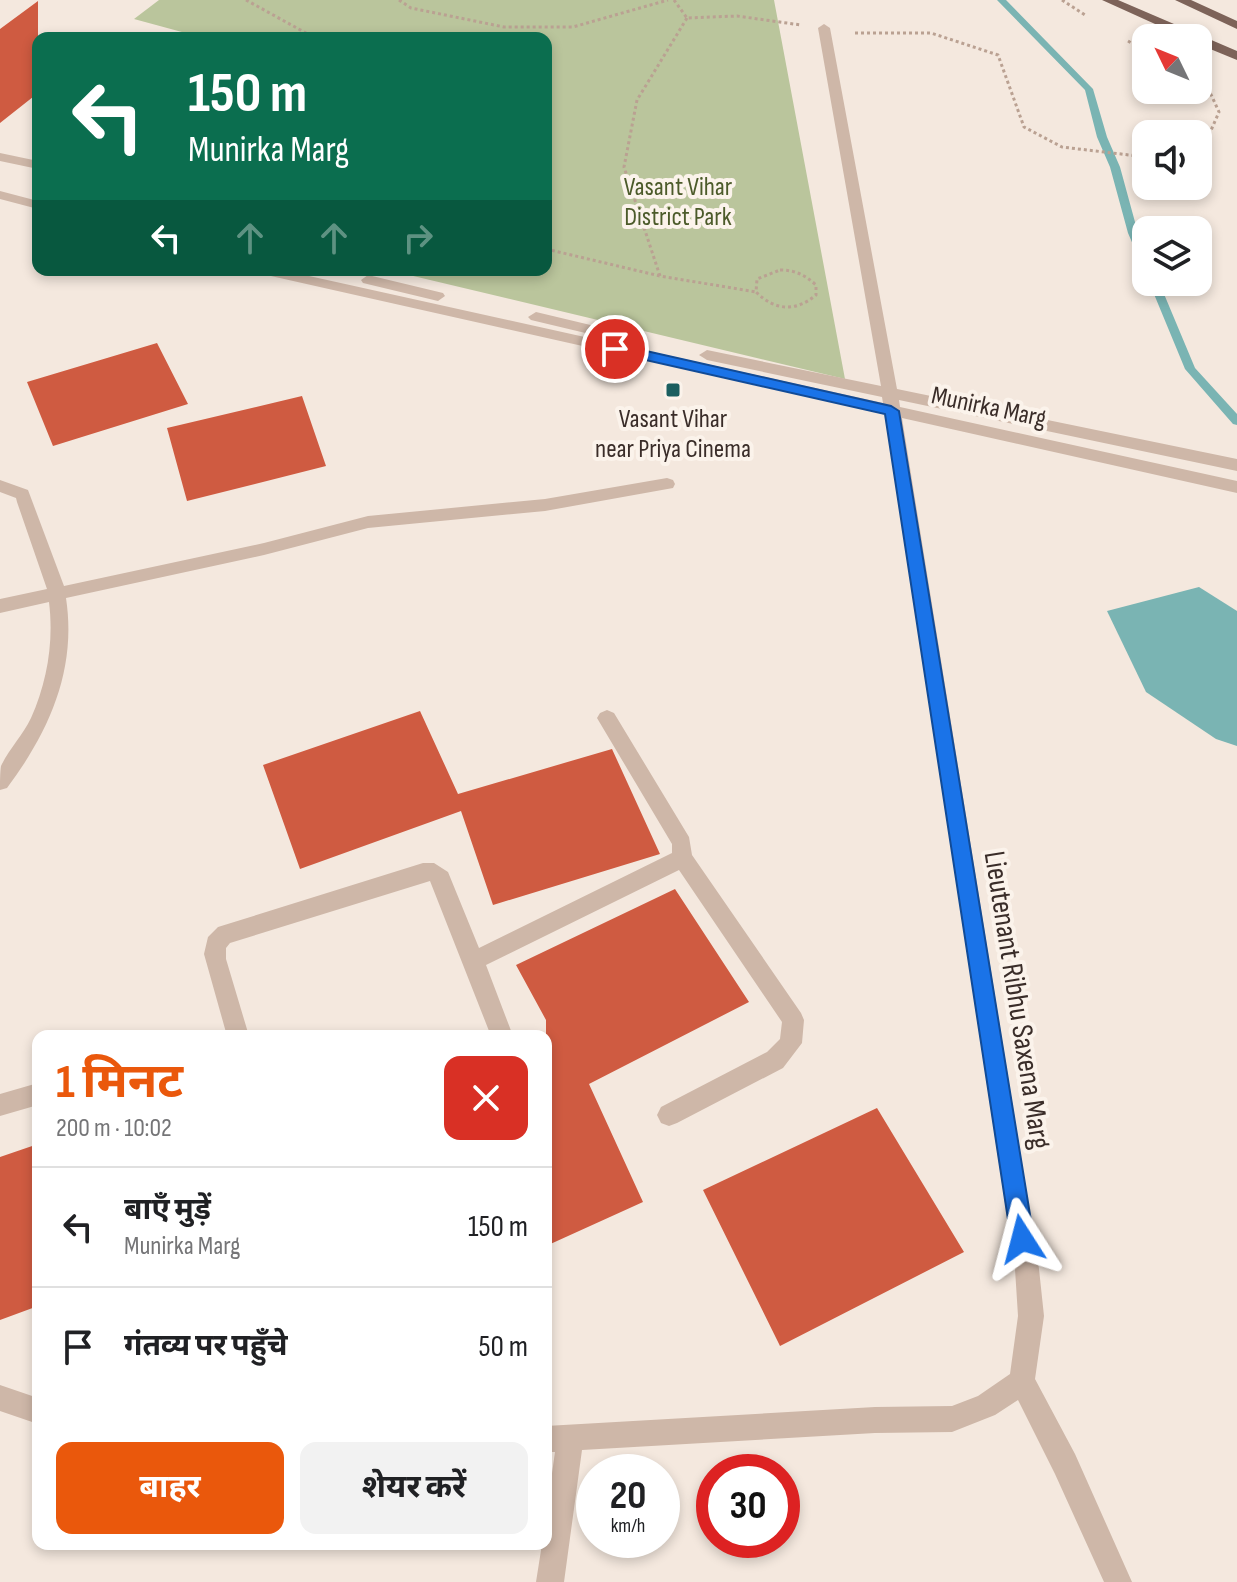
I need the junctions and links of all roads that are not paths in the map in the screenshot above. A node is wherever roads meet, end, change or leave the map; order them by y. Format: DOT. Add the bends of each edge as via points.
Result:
graph roads {
  1 [pos="1108,0"];
  2 [pos="1181,0"];
  3 [pos="1164,24"];
  4 [pos="1237,25"];
  5 [pos="824,28"];
  6 [pos="1212,45"];
  7 [pos="1237,56"];
  8 [pos="0,157"];
  9 [pos="32,164"];
  10 [pos="0,195"];
  11 [pos="30,199"];
  12 [pos="0,208"];
  13 [pos="32,215"];
  14 [pos="291,276"];
  15 [pos="347,276"];
  16 [pos="891,402"];
  17 [pos="1237,465"];
  18 [pos="667,484"];
  19 [pos="0,486"];
  20 [pos="1237,487"];
  21 [pos="56,591"];
  22 [pos="0,606"];
  23 [pos="607,718"];
  24 [pos="0,782"];
  25 [pos="682,857"];
  26 [pos="475,960"];
  27 [pos="235,1030"];
  28 [pos="500,1030"];
  29 [pos="32,1096"];
  30 [pos="0,1105"];
  31 [pos="669,1115"];
  32 [pos="1022,1381"];
  33 [pos="0,1398"];
  34 [pos="32,1409"];
  35 [pos="559,1438"];
  36 [pos="550,1582"];
  37 [pos="1118,1582"];
  1 -- 3 [label="main road"];
  2 -- 4 [label="main road"];
  5 -- 16 [label="street, Lieutenant Ribhu Saxena Marg"];
  6 -- 7 [label="main road"];
  8 -- 9 [label="street"];
  10 -- 11 [label="street"];
  12 -- 13 [label="street"];
  14 -- 16 [label="street, Munirka Marg"];
  15 -- 16 [label="street, Munirka Marg"];
  16 -- 17 [label="street, Munirka Marg"];
  16 -- 20 [label="street, Munirka Marg"];
  16 -- 32 [label="street, Lieutenant Ribhu Saxena Marg" via="1027,1269 1031,1316"];
  18 -- 21 [label="street" via="545,505 368,522"];
  19 -- 21 [label="street" via="22,494"];
  21 -- 22 [label="street"];
  21 -- 24 [label="street" via="58,662 48,705 21,757"];
  23 -- 25 [label="street" via="682,843"];
  25 -- 26 [label="street"];
  25 -- 31 [label="street" via="793,1020 791,1043 775,1060"];
  26 -- 27 [label="street" via="441,878 423,872 217,940 215,959"];
  26 -- 28 [label="street"];
  29 -- 30 [label="street"];
  32 -- 35 [label="street" via="986,1406 952,1419"];
  32 -- 37 [label="street"];
  33 -- 34 [label="street"];
  35 -- 36 [label="street"];
}
